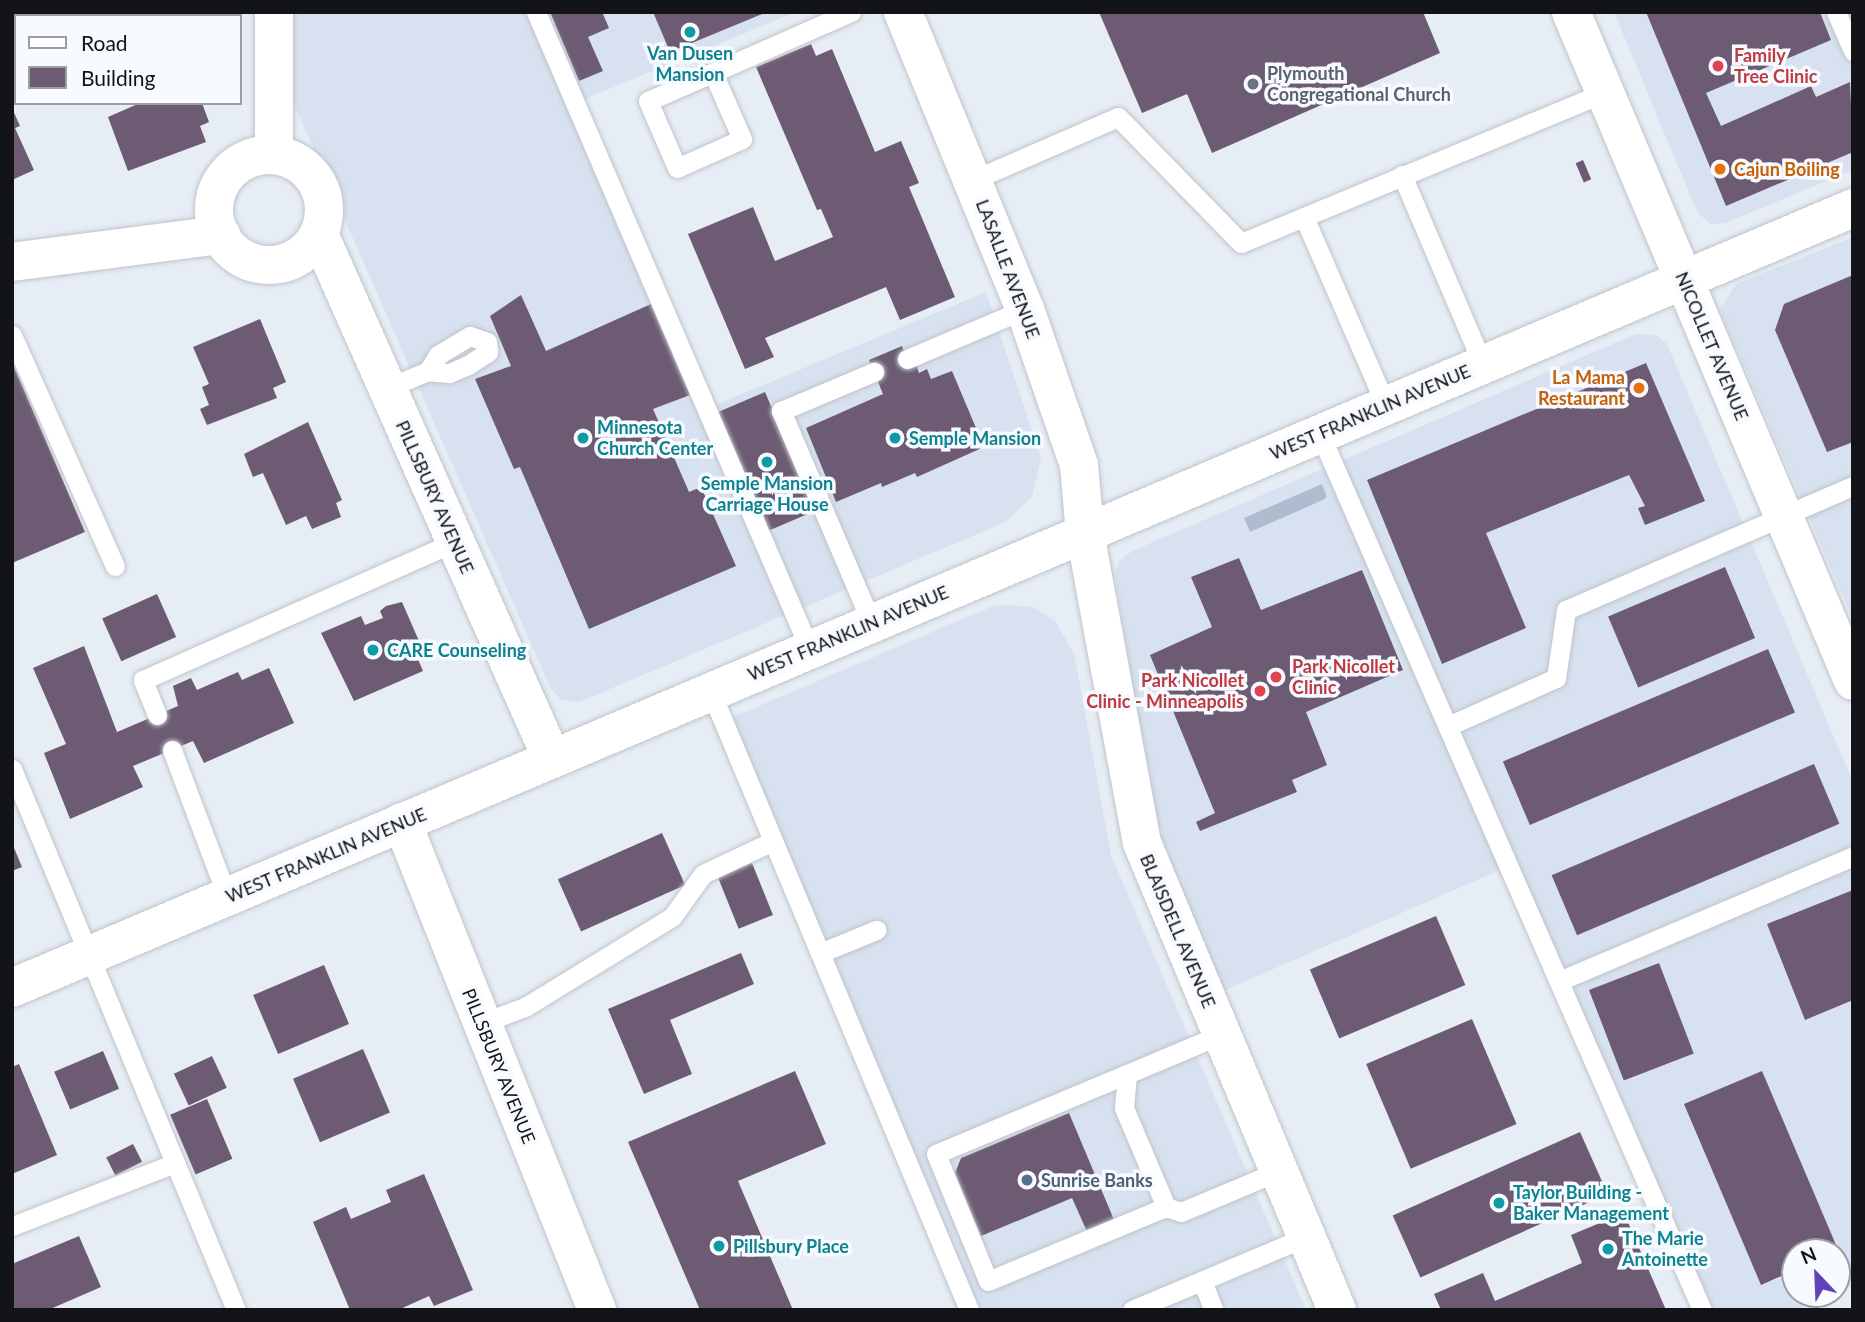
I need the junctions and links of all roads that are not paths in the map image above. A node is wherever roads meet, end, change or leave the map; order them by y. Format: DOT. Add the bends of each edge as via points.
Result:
graph roads {
  1 [pos="274,12"];
  2 [pos="536,12"];
  3 [pos="851,12"];
  4 [pos="903,12"];
  5 [pos="1571,12"];
  6 [pos="1836,12"];
  7 [pos="1853,51"];
  8 [pos="713,73"];
  9 [pos="1605,92"];
  10 [pos="274,154"];
  11 [pos="1402,175"];
  12 [pos="973,180"];
  13 [pos="1853,208"];
  14 [pos="1304,217"];
  15 [pos="319,234"];
  16 [pos="220,235"];
  17 [pos="12,262"];
  18 [pos="1684,279"];
  19 [pos="1025,309"];
  20 [pos="12,335"];
  21 [pos="907,359"];
  22 [pos="1483,365"];
  23 [pos="428,371"];
  24 [pos="874,373"];
  25 [pos="387,388"];
  26 [pos="1386,406"];
  27 [pos="1320,434"];
  28 [pos="1853,486"];
  29 [pos="1783,514"];
  30 [pos="1085,533"];
  31 [pos="455,542"];
  32 [pos="115,566"];
  33 [pos="872,624"];
  34 [pos="810,650"];
  35 [pos="1853,681"];
  36 [pos="711,692"];
  37 [pos="157,715"];
  38 [pos="1448,726"];
  39 [pos="172,750"];
  40 [pos="552,759"];
  41 [pos="12,769"];
  42 [pos="402,822"];
  43 [pos="773,841"];
  44 [pos="1853,856"];
  45 [pos="228,896"];
  46 [pos="876,930"];
  47 [pos="820,953"];
  48 [pos="89,955"];
  49 [pos="1559,981"];
  50 [pos="12,988"];
  51 [pos="482,1023"];
  52 [pos="1222,1034"];
  53 [pos="1126,1074"];
  54 [pos="175,1163"];
  55 [pos="1279,1171"];
  56 [pos="1166,1208"];
  57 [pos="12,1226"];
  58 [pos="1306,1237"];
  59 [pos="1202,1281"];
  60 [pos="236,1310"];
  61 [pos="597,1310"];
  62 [pos="969,1310"];
  63 [pos="1132,1310"];
  64 [pos="1214,1310"];
  65 [pos="1337,1310"];
  66 [pos="1702,1310"];
  1 -- 10 [label="street"];
  2 -- 34 [label="lane"];
  3 -- 8 [label="lane"];
  4 -- 12 [label="street, LASALLE AVENUE"];
  5 -- 9 [label="street, NICOLLET AVENUE"];
  6 -- 7 [label="lane"];
  8 -- 8 [label="lane" via="648,101 677,168 742,139"];
  9 -- 11 [label="lane"];
  9 -- 18 [label="street, NICOLLET AVENUE"];
  10 -- 15 [label="street" via="298,163 317,181 325,216"];
  10 -- 16 [label="street" via="240,162 227,174 214,206"];
  11 -- 14 [label="lane"];
  11 -- 22 [label="lane"];
  12 -- 14 [label="lane" via="1118,117 1241,243"];
  12 -- 19 [label="street, LASALLE AVENUE"];
  13 -- 18 [label="street, WEST FRANKLIN AVENUE"];
  14 -- 26 [label="lane"];
  15 -- 16 [label="street" via="292,261 273,265 254,264 237,255"];
  15 -- 25 [label="street, PILLSBURY AVENUE"];
  16 -- 17 [label="street"];
  18 -- 22 [label="street, WEST FRANKLIN AVENUE"];
  18 -- 29 [label="street, NICOLLET AVENUE"];
  19 -- 21 [label="lane"];
  19 -- 30 [label="street, LASALLE AVENUE" via="1079,465"];
  20 -- 32 [label="lane"];
  22 -- 26 [label="street, WEST FRANKLIN AVENUE"];
  23 -- 25 [label="lane"];
  24 -- 33 [label="lane" via="781,411"];
  25 -- 31 [label="street, PILLSBURY AVENUE"];
  26 -- 27 [label="street, WEST FRANKLIN AVENUE"];
  27 -- 30 [label="street, WEST FRANKLIN AVENUE"];
  27 -- 38 [label="lane"];
  28 -- 29 [label="lane"];
  29 -- 35 [label="street, NICOLLET AVENUE"];
  29 -- 38 [label="lane" via="1566,610 1556,678"];
  30 -- 33 [label="street, WEST FRANKLIN AVENUE"];
  30 -- 52 [label="street, BLAISDELL AVENUE" via="1142,843"];
  31 -- 37 [label="lane" via="143,680"];
  31 -- 40 [label="street, PILLSBURY AVENUE"];
  33 -- 34 [label="street, WEST FRANKLIN AVENUE"];
  34 -- 36 [label="street, WEST FRANKLIN AVENUE"];
  36 -- 40 [label="street, WEST FRANKLIN AVENUE"];
  36 -- 43 [label="lane"];
  38 -- 49 [label="lane"];
  39 -- 45 [label="lane"];
  40 -- 42 [label="street, WEST FRANKLIN AVENUE"];
  41 -- 48 [label="lane"];
  42 -- 45 [label="street, WEST FRANKLIN AVENUE"];
  42 -- 51 [label="street, PILLSBURY AVENUE"];
  43 -- 47 [label="lane"];
  43 -- 51 [label="lane" via="703,874 672,916 525,1007"];
  44 -- 49 [label="lane"];
  45 -- 48 [label="street, WEST FRANKLIN AVENUE"];
  46 -- 47 [label="lane"];
  47 -- 62 [label="lane"];
  48 -- 50 [label="street, WEST FRANKLIN AVENUE"];
  48 -- 54 [label="lane"];
  49 -- 66 [label="lane"];
  51 -- 61 [label="street, PILLSBURY AVENUE"];
  52 -- 53 [label="lane"];
  52 -- 55 [label="street, BLAISDELL AVENUE"];
  53 -- 56 [label="lane" via="1124,1108"];
  53 -- 56 [label="lane" via="936,1154 988,1281"];
  54 -- 57 [label="lane"];
  54 -- 60 [label="lane"];
  55 -- 56 [label="lane" via="1181,1212"];
  55 -- 58 [label="street, BLAISDELL AVENUE"];
  58 -- 59 [label="lane"];
  58 -- 65 [label="street, BLAISDELL AVENUE"];
  59 -- 63 [label="lane"];
  59 -- 64 [label="lane"];
}
